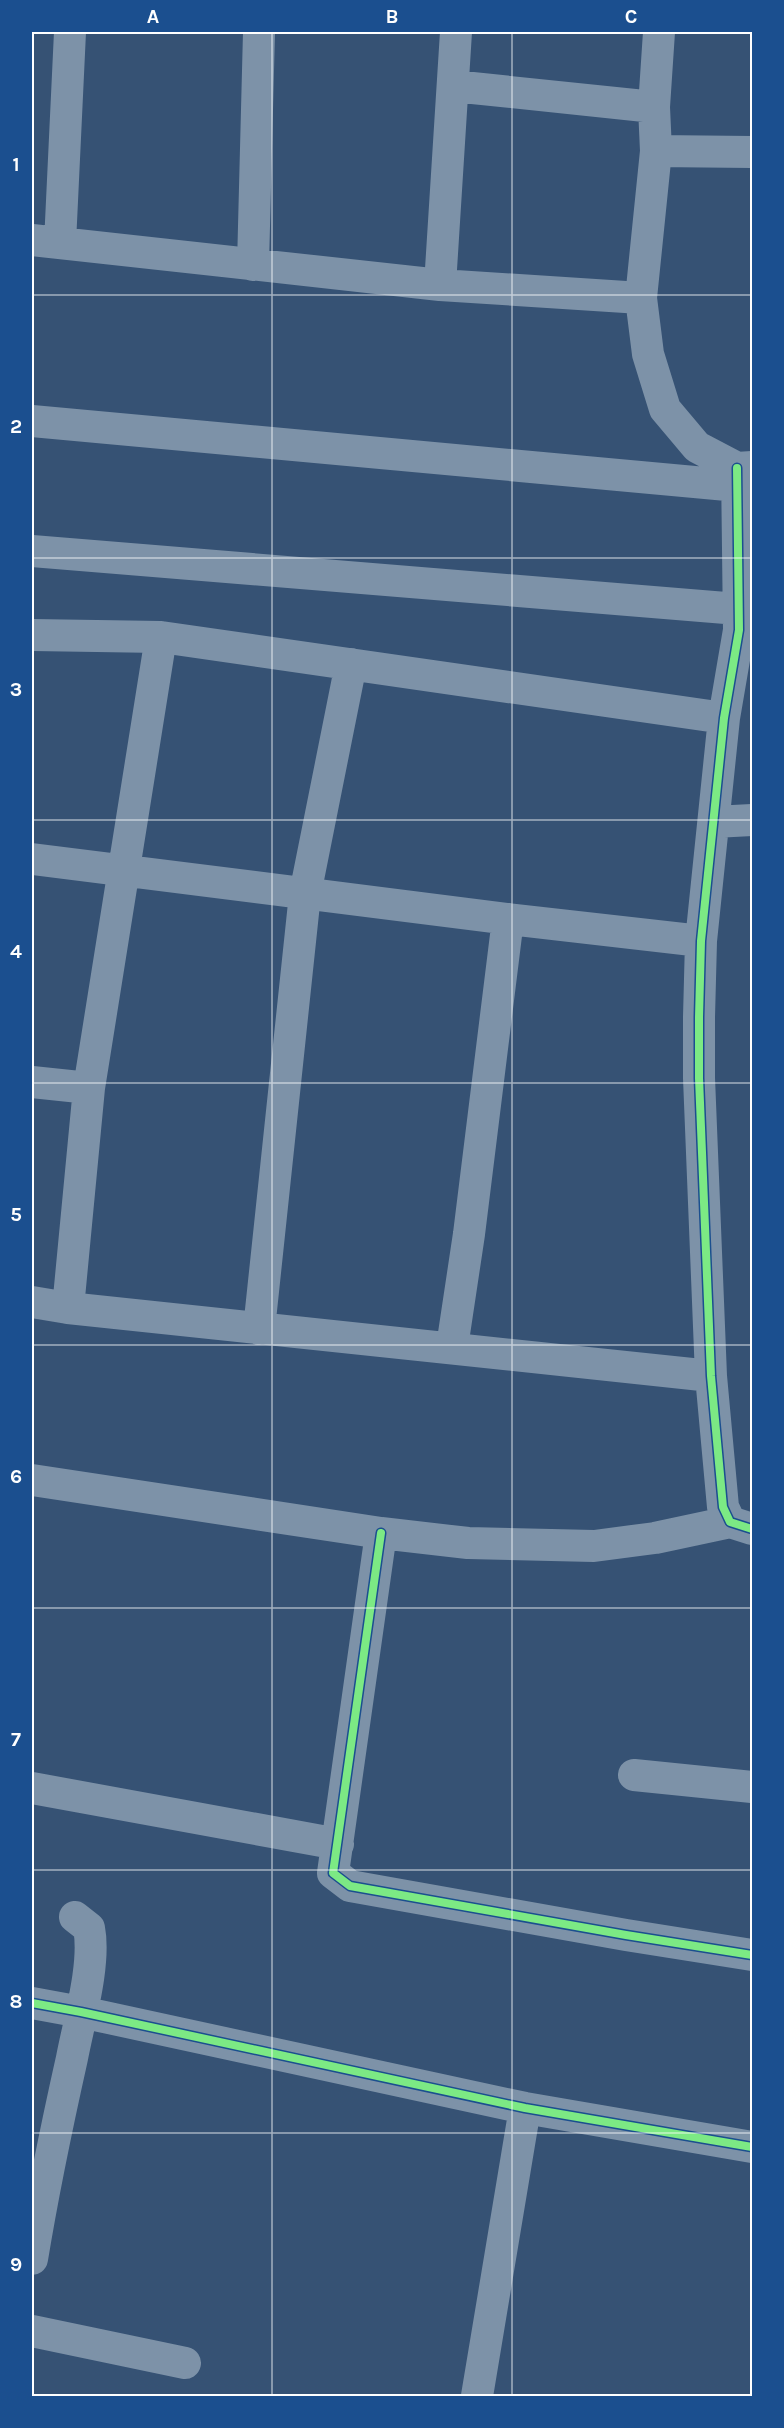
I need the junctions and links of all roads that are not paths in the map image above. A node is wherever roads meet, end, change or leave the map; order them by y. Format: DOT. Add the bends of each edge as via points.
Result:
graph roads {
  1 [pos="70,32"];
  2 [pos="260,32"];
  3 [pos="456,32"];
  4 [pos="659,32"];
  5 [pos="453,86"];
  6 [pos="654,107"];
  7 [pos="656,152"];
  8 [pos="753,152"];
  9 [pos="46,242"];
  10 [pos="253,265"];
  11 [pos="440,285"];
  12 [pos="640,298"];
  13 [pos="32,421"];
  14 [pos="743,474"];
  15 [pos="32,551"];
  16 [pos="743,623"];
  17 [pos="32,635"];
  18 [pos="161,637"];
  19 [pos="351,664"];
  20 [pos="724,718"];
  21 [pos="753,820"];
  22 [pos="714,822"];
  23 [pos="32,859"];
  24 [pos="125,871"];
  25 [pos="305,894"];
  26 [pos="508,919"];
  27 [pos="701,941"];
  28 [pos="32,1082"];
  29 [pos="89,1088"];
  30 [pos="32,1302"];
  31 [pos="68,1308"];
  32 [pos="260,1329"];
  33 [pos="453,1347"];
  34 [pos="711,1376"];
  35 [pos="32,1480"];
  36 [pos="741,1526"];
  37 [pos="381,1533"];
  38 [pos="634,1775"];
  39 [pos="753,1787"];
  40 [pos="32,1788"];
  41 [pos="338,1844"];
  42 [pos="75,1917"];
  43 [pos="753,1955"];
  44 [pos="32,2003"];
  45 [pos="81,2012"];
  46 [pos="525,2108"];
  47 [pos="753,2148"];
  48 [pos="36,2198"];
  49 [pos="32,2259"];
  50 [pos="32,2331"];
  51 [pos="185,2363"];
  52 [pos="477,2397"];
  1 -- 9 [label="street"];
  2 -- 10 [label="street"];
  3 -- 5 [label="street"];
  4 -- 6 [label="street"];
  5 -- 6 [label="street"];
  5 -- 11 [label="street"];
  6 -- 7 [label="street"];
  7 -- 8 [label="street"];
  7 -- 12 [label="street"];
  9 -- 10 [label="street"];
  10 -- 11 [label="street"];
  11 -- 12 [label="street"];
  12 -- 14 [label="street" via="648,354 665,409 697,447"];
  13 -- 14 [label="street"];
  14 -- 16 [label="street"];
  15 -- 16 [label="street"];
  16 -- 20 [label="street"];
  17 -- 18 [label="street"];
  18 -- 19 [label="street"];
  18 -- 24 [label="street"];
  19 -- 20 [label="street"];
  19 -- 25 [label="street"];
  20 -- 22 [label="street"];
  21 -- 22 [label="street"];
  22 -- 27 [label="street"];
  23 -- 24 [label="street"];
  24 -- 25 [label="street"];
  24 -- 29 [label="street"];
  25 -- 26 [label="street"];
  25 -- 32 [label="street"];
  26 -- 27 [label="street"];
  26 -- 33 [label="street"];
  27 -- 34 [label="street" via="699,1078"];
  28 -- 29 [label="street"];
  29 -- 31 [label="street"];
  30 -- 31 [label="street"];
  31 -- 32 [label="street"];
  32 -- 33 [label="street"];
  33 -- 34 [label="street"];
  34 -- 36 [label="street" via="723,1506"];
  35 -- 37 [label="street"];
  36 -- 37 [label="street" via="594,1546 468,1543"];
  37 -- 41 [label="street"];
  38 -- 39 [label="street"];
  40 -- 41 [label="street"];
  41 -- 43 [label="street" via="333,1873 350,1887"];
  42 -- 45 [label="street" via="89,1928 92,1945"];
  44 -- 45 [label="street"];
  45 -- 46 [label="street"];
  45 -- 48 [label="street"];
  46 -- 47 [label="street"];
  46 -- 52 [label="street"];
  48 -- 49 [label="street"];
  50 -- 51 [label="street"];
}
